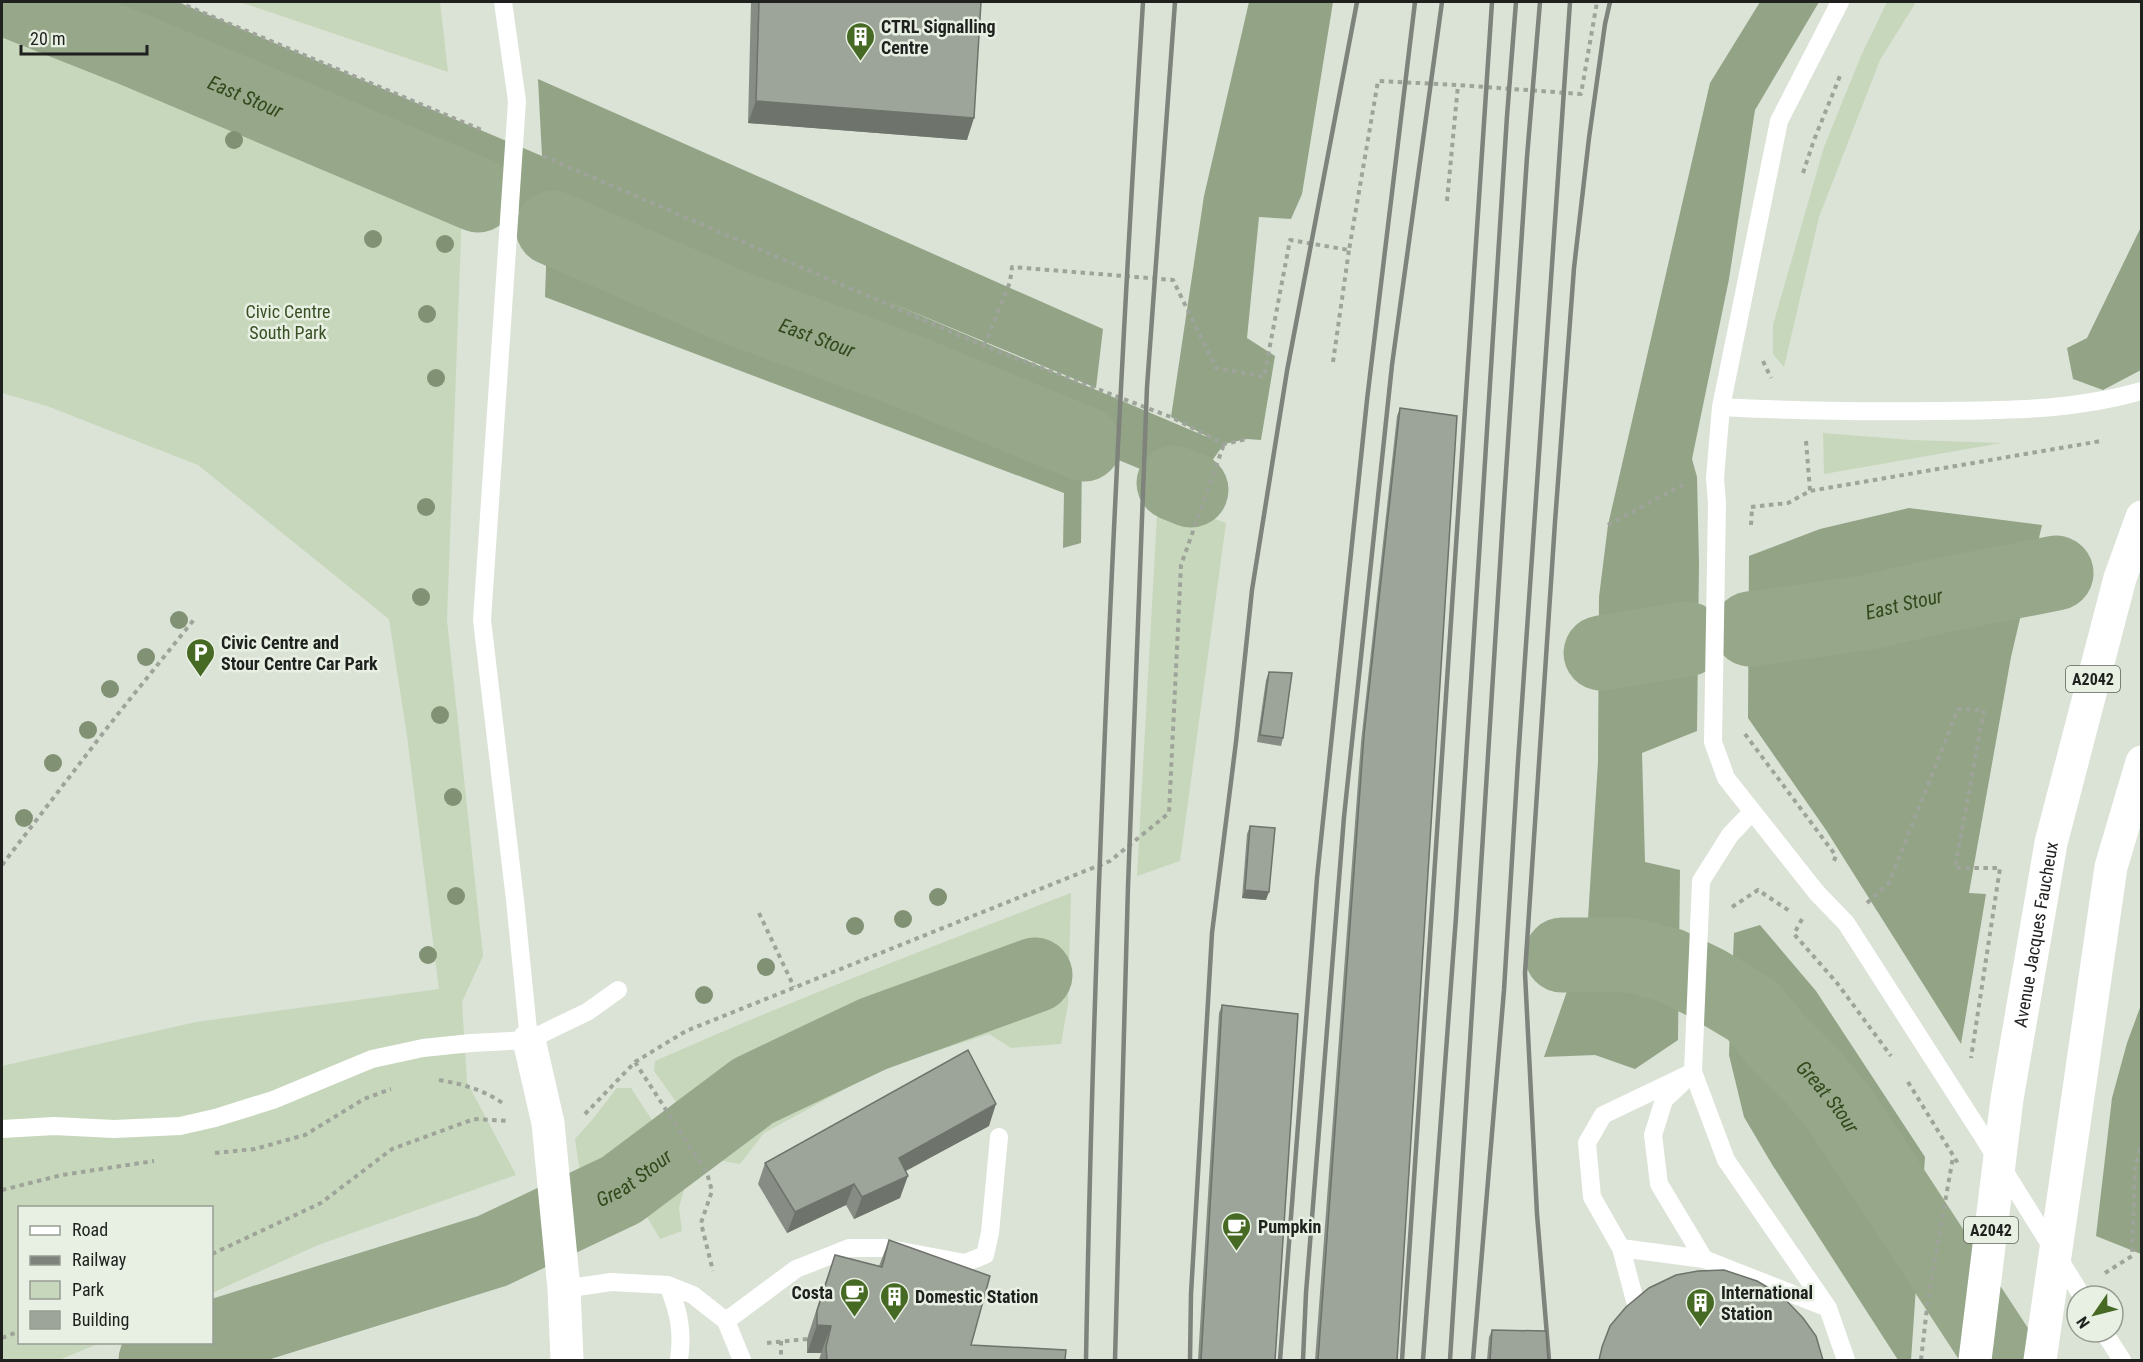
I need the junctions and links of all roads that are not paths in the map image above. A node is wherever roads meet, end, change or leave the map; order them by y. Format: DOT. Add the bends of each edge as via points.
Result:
graph roads {
  1 [pos="503,2"];
  2 [pos="1840,2"];
  3 [pos="2142,391"];
  4 [pos="1721,407"];
  5 [pos="2142,517"];
  6 [pos="2142,762"];
  7 [pos="1752,812"];
  8 [pos="618,990"];
  9 [pos="529,1040"];
  10 [pos="1693,1072"];
  11 [pos="2,1129"];
  12 [pos="999,1137"];
  13 [pos="1621,1248"];
  14 [pos="1704,1259"];
  15 [pos="563,1282"];
  16 [pos="2075,1284"];
  17 [pos="668,1285"];
  18 [pos="1828,1308"];
  19 [pos="1639,1316"];
  20 [pos="726,1321"];
  21 [pos="2112,1344"];
  22 [pos="739,1355"];
  23 [pos="567,1360"];
  24 [pos="679,1360"];
  25 [pos="1846,1360"];
  26 [pos="1975,1360"];
  27 [pos="2040,1360"];
  28 [pos="2122,1360"];
  1 -- 9 [label="lane" via="517,101 482,620"];
  2 -- 4 [label="lane" via="1779,121"];
  3 -- 4 [label="lane" via="2107,401 2039,410 1802,412"];
  4 -- 7 [label="lane" via="1715,478 1718,503 1713,742 1726,778"];
  5 -- 26 [label="main road, Avenue Jacques Faucheux / A2042" via="2120,578 2051,843 2007,1099"];
  6 -- 27 [label="main road" via="2111,867"];
  7 -- 10 [label="lane" via="1730,835 1701,881"];
  7 -- 16 [label="lane" via="1846,923"];
  8 -- 9 [label="lane" via="587,1012"];
  9 -- 11 [label="lane" via="423,1048 372,1059 273,1100 180,1126"];
  9 -- 15 [label="main road" via="549,1136"];
  10 -- 13 [label="lane" via="1603,1115 1587,1143 1592,1197"];
  10 -- 14 [label="lane" via="1664,1100 1653,1135 1659,1184"];
  10 -- 18 [label="lane" via="1726,1160"];
  12 -- 20 [label="lane" via="985,1255 964,1263 885,1248 849,1248 796,1269"];
  13 -- 14 [label="lane"];
  13 -- 19 [label="lane"];
  14 -- 18 [label="lane"];
  15 -- 17 [label="lane"];
  15 -- 23 [label="main road"];
  17 -- 20 [label="lane" via="693,1296"];
  17 -- 24 [label="lane" via="679,1310"];
  18 -- 25 [label="lane"];
  20 -- 22 [label="lane"];
  21 -- 28 [label="lane"];
}
